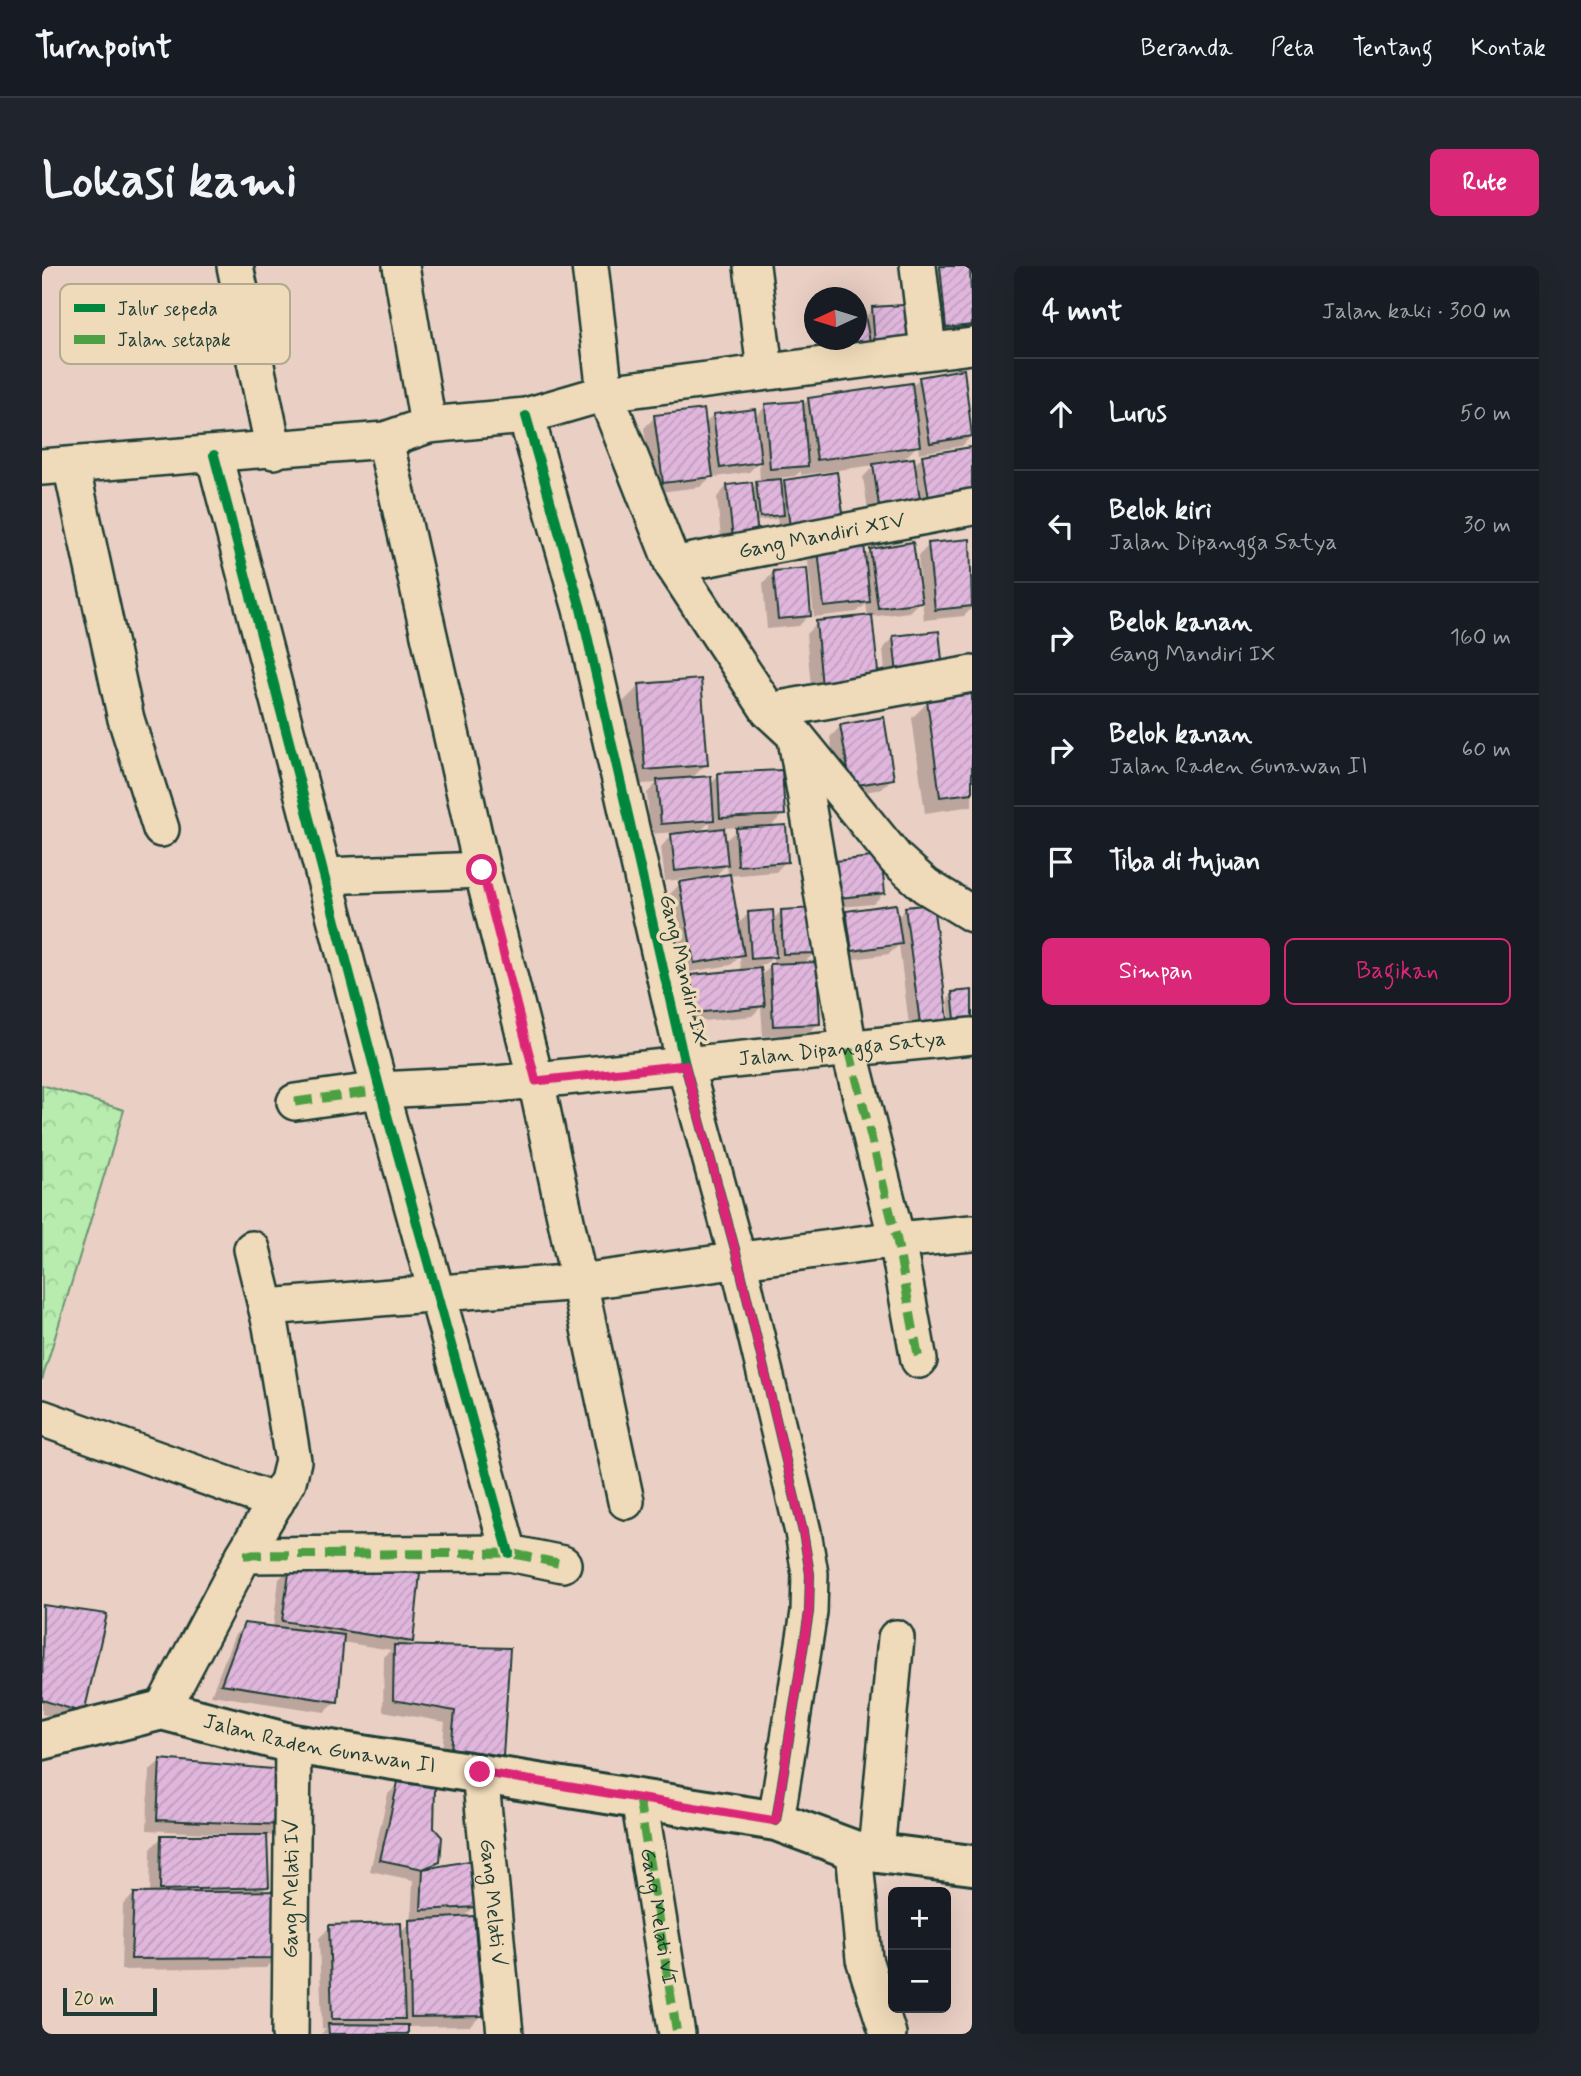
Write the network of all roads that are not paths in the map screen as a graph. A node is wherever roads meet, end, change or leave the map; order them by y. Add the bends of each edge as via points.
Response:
1 (235, 266) edge
2 (401, 266) edge
3 (573, 266) edge
4 (590, 266) edge
5 (752, 266) edge
6 (918, 266) edge
7 (239, 284) edge
8 (597, 328) junction
9 (972, 347) edge
10 (928, 350) junction
11 (256, 364) edge
12 (765, 370) junction
13 (605, 393) junction
14 (526, 416) junction
15 (428, 425) junction
16 (385, 440) junction
17 (274, 451) junction
18 (215, 455) junction
19 (57, 466) edge
20 (972, 507) edge
21 (673, 565) junction
22 (972, 674) edge
23 (769, 711) junction
24 (796, 736) junction
25 (161, 829) dead end
26 (482, 870) junction
27 (324, 876) junction
28 (972, 914) edge
29 (972, 1036) edge
30 (849, 1049) junction
31 (685, 1065) junction
32 (536, 1081) junction
33 (380, 1090) junction
34 (295, 1102) dead end
35 (972, 1233) edge
36 (897, 1240) junction
37 (252, 1249) dead end
38 (738, 1260) junction
39 (579, 1282) junction
40 (436, 1294) junction
41 (267, 1307) junction
42 (919, 1360) dead end
43 (42, 1418) edge
44 (276, 1502) junction
45 (626, 1502) dead end
46 (509, 1553) junction
47 (244, 1555) junction
48 (563, 1564) dead end
49 (896, 1639) dead end
50 (162, 1710) junction
51 (42, 1740) edge
52 (293, 1744) junction
53 (480, 1772) junction
54 (639, 1799) junction
55 (776, 1821) junction
56 (865, 1851) junction
57 (972, 1865) edge
58 (290, 2034) edge
59 (505, 2034) edge
60 (677, 2034) edge
61 (888, 2034) edge

1 - 7 street
2 - 15 street
3 - 8 street via 584,306
4 - 8 street
5 - 12 street
6 - 10 street
8 - 13 street
9 - 10 street
10 - 12 street
11 - 17 street
12 - 13 street
13 - 14 street
13 - 21 street
14 - 15 street
14 - 31 street, Gang Mandiri IX via 581,608
15 - 16 street
16 - 17 street
16 - 26 street
17 - 18 street
18 - 19 street
18 - 27 street
19 - 25 street
20 - 21 street, Gang Mandiri XIV
21 - 23 street
22 - 23 street
23 - 24 street
24 - 28 street via 896,859 926,886
24 - 30 street
26 - 27 street
26 - 32 street
27 - 33 street
29 - 30 street, Jalan Dipangga Satya
30 - 31 street, Jalan Dipangga Satya
30 - 36 street
31 - 32 street, Jalan Dipangga Satya
31 - 38 street, Gang Mandiri IX
32 - 33 street, Jalan Dipangga Satya
32 - 39 street
33 - 34 street, Jalan Dipangga Satya
33 - 40 street
35 - 36 street
36 - 38 street
36 - 42 street
37 - 41 street
38 - 39 street
38 - 55 street, Gang Mandiri IX via 810,1574 809,1612
39 - 40 street
39 - 45 street
40 - 41 street
40 - 46 street
41 - 44 street via 293,1461
43 - 44 street
44 - 47 street
46 - 47 street
46 - 48 street
47 - 50 street
49 - 56 street
50 - 51 street, Jalan Raden Gunawan II
50 - 52 street, Jalan Raden Gunawan II
52 - 53 street, Jalan Raden Gunawan II
52 - 58 street, Gang Melati IV
53 - 54 street, Jalan Raden Gunawan II
53 - 59 street, Gang Melati V
54 - 55 street, Jalan Raden Gunawan II
54 - 60 street, Gang Melati VI
55 - 56 street, Jalan Raden Gunawan II
56 - 57 street, Jalan Raden Gunawan II
56 - 61 street via 864,1959

